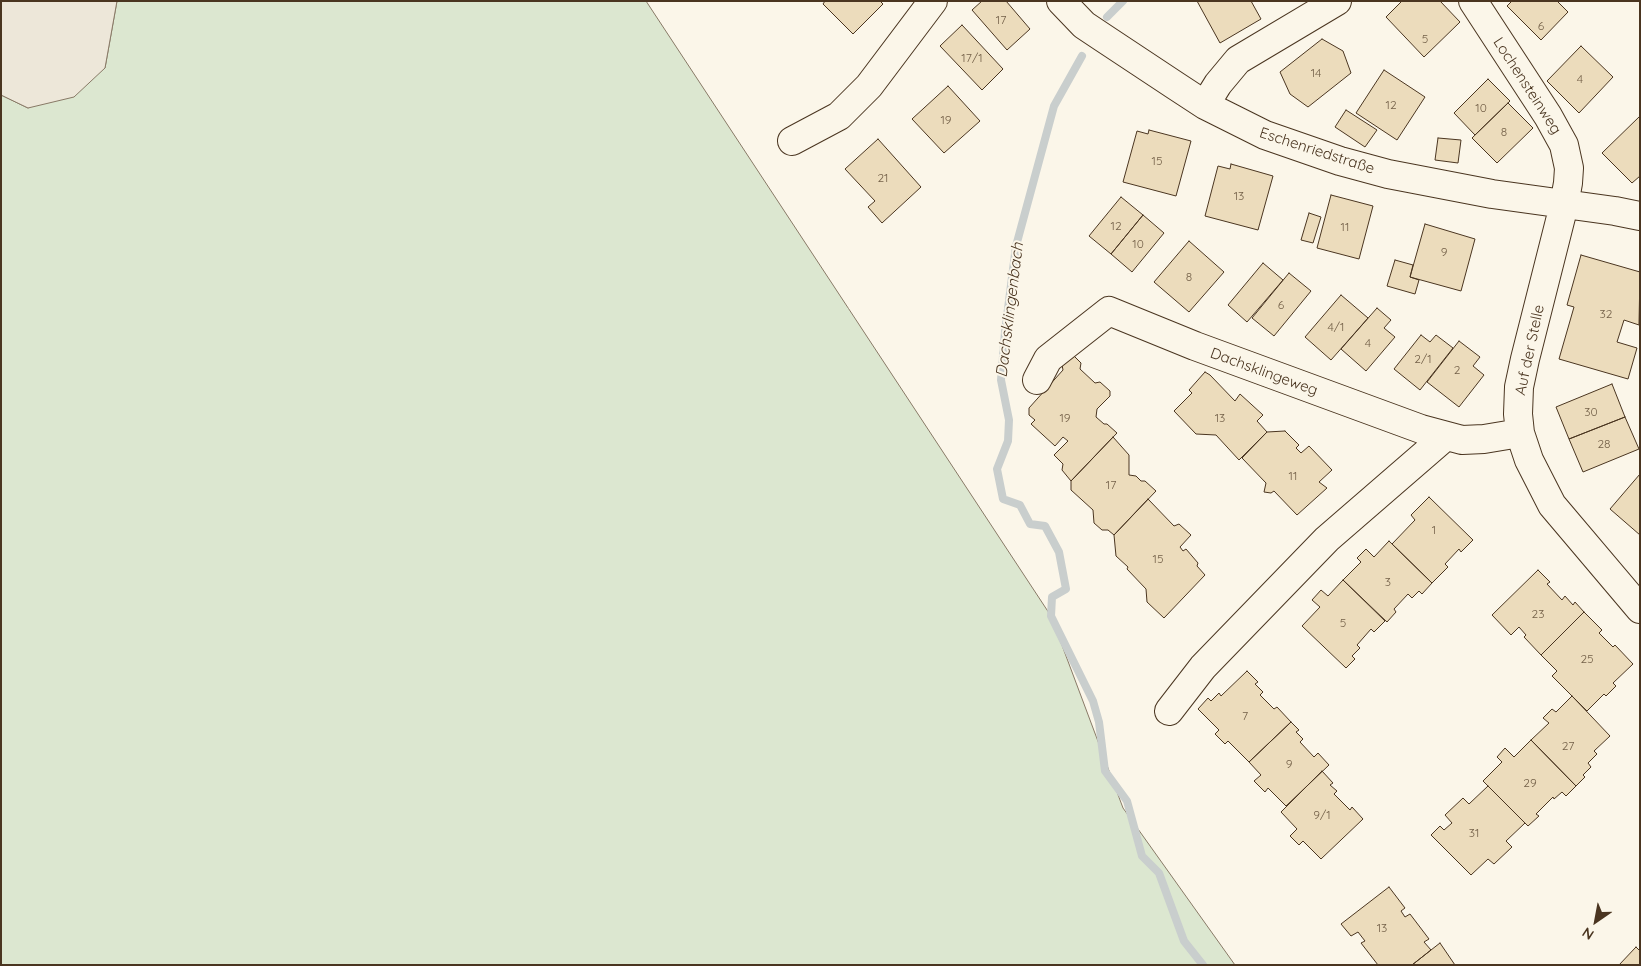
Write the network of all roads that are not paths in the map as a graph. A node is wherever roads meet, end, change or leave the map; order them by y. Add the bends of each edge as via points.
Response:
1 (933, 1) edge
2 (1061, 1) edge
3 (1337, 1) edge
4 (1473, 1) edge
5 (1205, 104) junction
6 (792, 141) dead end
7 (1564, 205) junction
8 (1640, 216) edge
9 (1037, 380) dead end
10 (1520, 433) junction
11 (1446, 436) junction
12 (1640, 609) edge
13 (1169, 711) dead end

1 - 6 street via 869,86 839,116
2 - 5 street, Eschenriedstraße via 1102,38
3 - 5 street via 1238,60
4 - 7 street, Lochensteinweg via 1564,144 1569,168
5 - 7 street, Eschenriedstraße via 1265,135 1340,161 1458,188
7 - 8 street, Eschenriedstraße
7 - 10 street, Auf der Stelle via 1519,387
9 - 11 street, Dachsklingeweg via 1048,360 1109,311 1204,349
10 - 11 street, Dachsklingeweg via 1462,440
10 - 12 street, Auf der Stelle via 1529,460 1552,505
11 - 13 street via 1327,539 1203,667

